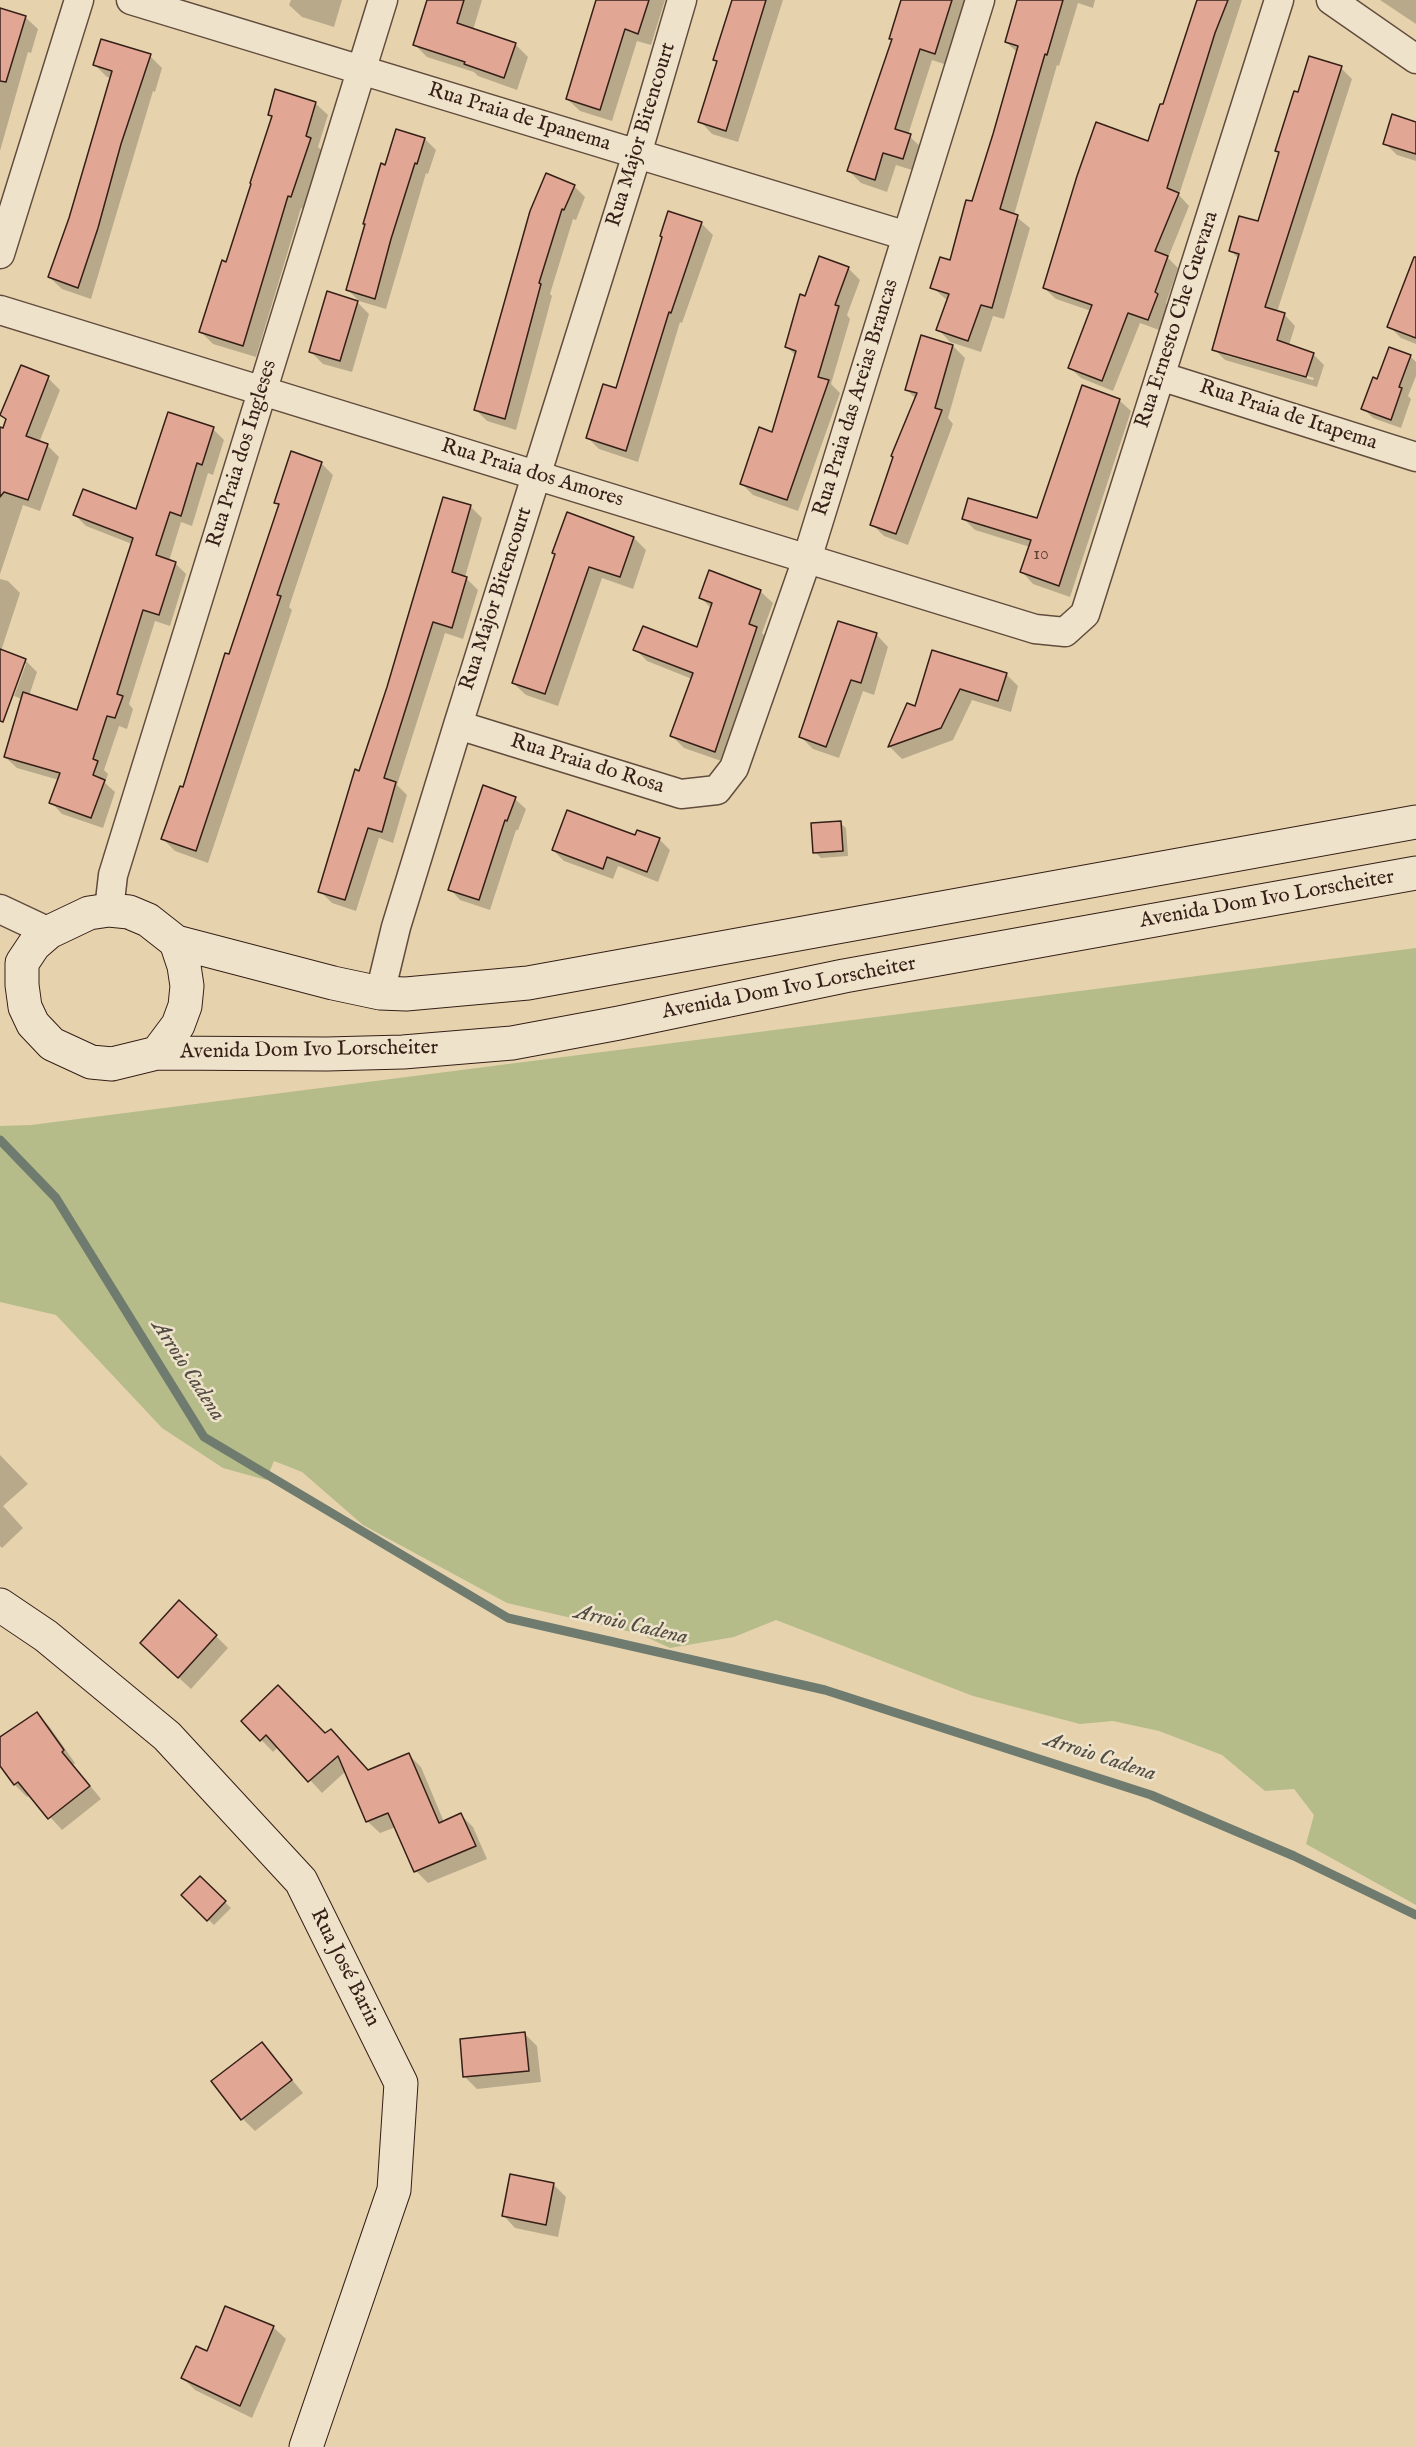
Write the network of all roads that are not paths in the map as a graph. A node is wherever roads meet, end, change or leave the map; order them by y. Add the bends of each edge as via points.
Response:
1 (79, 0) edge
2 (131, 0) edge
3 (383, 0) edge
4 (682, 0) edge
5 (980, 0) edge
6 (1279, 0) edge
7 (1331, 0) edge
8 (1416, 59) edge
9 (361, 70) junction
10 (637, 154) junction
11 (907, 236) junction
12 (0, 254) edge
13 (0, 310) edge
14 (1160, 376) junction
15 (262, 391) junction
16 (1416, 457) edge
17 (537, 475) junction
18 (807, 559) junction
19 (1065, 632) joint
20 (458, 725) junction
21 (717, 790) joint
22 (1416, 822) edge
23 (1416, 873) edge
24 (0, 909) edge
25 (109, 910) junction
26 (49, 932) junction
27 (176, 942) junction
28 (380, 993) junction
29 (12, 1012) edge
30 (157, 1053) junction
31 (0, 1605) edge
32 (306, 2447) edge

1 - 12 street
2 - 9 street, Rua Praia de Ipanema
3 - 9 street, Rua Praia dos Ingleses
4 - 10 street, Rua Major Bitencourt
5 - 11 street, Rua Praia das Areias Brancas
6 - 14 street, Rua Ernesto Che Guevara
7 - 8 street
9 - 10 street, Rua Praia de Ipanema
9 - 15 street, Rua Praia dos Ingleses
10 - 11 street, Rua Praia de Ipanema
10 - 17 street, Rua Major Bitencourt
11 - 18 street, Rua Praia das Areias Brancas
13 - 15 street, Rua Praia dos Amores
14 - 16 street, Rua Praia de Itapema
14 - 19 street, Rua Ernesto Che Guevara via 1085,614
15 - 17 street, Rua Praia dos Amores
15 - 25 street, Rua Praia dos Ingleses via 113,875
17 - 18 street, Rua Praia dos Amores
17 - 20 street, Rua Major Bitencourt
18 - 19 street, Rua Praia dos Amores via 1035,629
18 - 21 street, Rua Praia das Areias Brancas via 734,768
20 - 21 street, Rua Praia do Rosa via 681,794
20 - 28 street, Rua Major Bitencourt via 396,927
22 - 28 main road, Avenida Dom Ivo Lorscheiter via 528,983
23 - 30 main road, Avenida Dom Ivo Lorscheiter via 844,976 512,1043 338,1054
24 - 26 street
25 - 26 main road, Avenida Dom Ivo Lorscheiter via 89,913
25 - 27 main road, Avenida Dom Ivo Lorscheiter via 129,912 148,920
26 - 29 main road, Avenida Dom Ivo Lorscheiter via 21,963
27 - 28 main road, Avenida Dom Ivo Lorscheiter
27 - 30 main road, Avenida Dom Ivo Lorscheiter via 186,976 185,1006 178,1025
29 - 30 main road, Avenida Dom Ivo Lorscheiter via 33,1024 52,1044 92,1062 112,1064
31 - 32 main road, Rua José Barin via 46,1636 167,1736 301,1881 401,2083 394,2190

